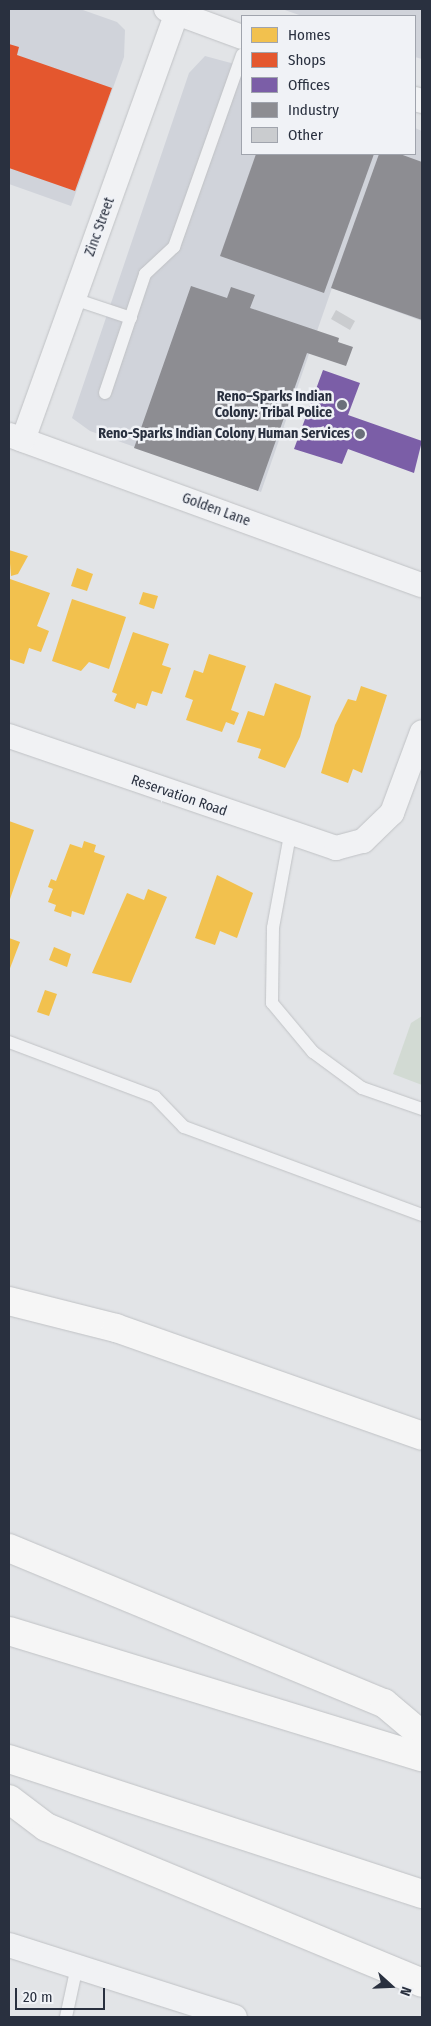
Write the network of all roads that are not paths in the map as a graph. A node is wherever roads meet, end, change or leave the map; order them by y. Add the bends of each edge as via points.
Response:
1 (172, 11) edge
2 (241, 37) edge
3 (241, 58) edge
4 (74, 299) junction
5 (131, 318) junction
6 (105, 392) dead end
7 (16, 438) edge
8 (422, 585) edge
9 (422, 732) edge
10 (9, 736) edge
11 (290, 835) junction
12 (9, 1042) edge
13 (422, 1109) edge
14 (422, 1216) edge
15 (9, 1301) edge
16 (422, 1436) edge
17 (9, 1548) edge
18 (9, 1631) edge
19 (422, 1735) edge
20 (422, 1758) edge
21 (9, 1759) edge
22 (9, 1799) edge
23 (422, 1894) edge
24 (9, 1944) edge
25 (77, 1966) junction
26 (422, 1983) edge
27 (66, 2017) edge
28 (235, 2017) edge

1 - 2 street
1 - 4 street, Zinc Street
3 - 5 lane via 174,247 146,274
4 - 5 lane
4 - 7 street, Zinc Street
5 - 6 lane
7 - 8 street, Golden Lane
9 - 11 street, Reservation Road via 392,813 381,828 351,846 336,848
10 - 11 street, Reservation Road
11 - 13 lane via 272,928 272,1003 313,1052 362,1088
12 - 14 lane via 155,1097 184,1127
15 - 16 highway via 116,1328
17 - 19 highway via 384,1703
18 - 20 highway
21 - 23 highway
22 - 26 highway via 46,1827
24 - 25 street
25 - 27 lane
25 - 28 street

